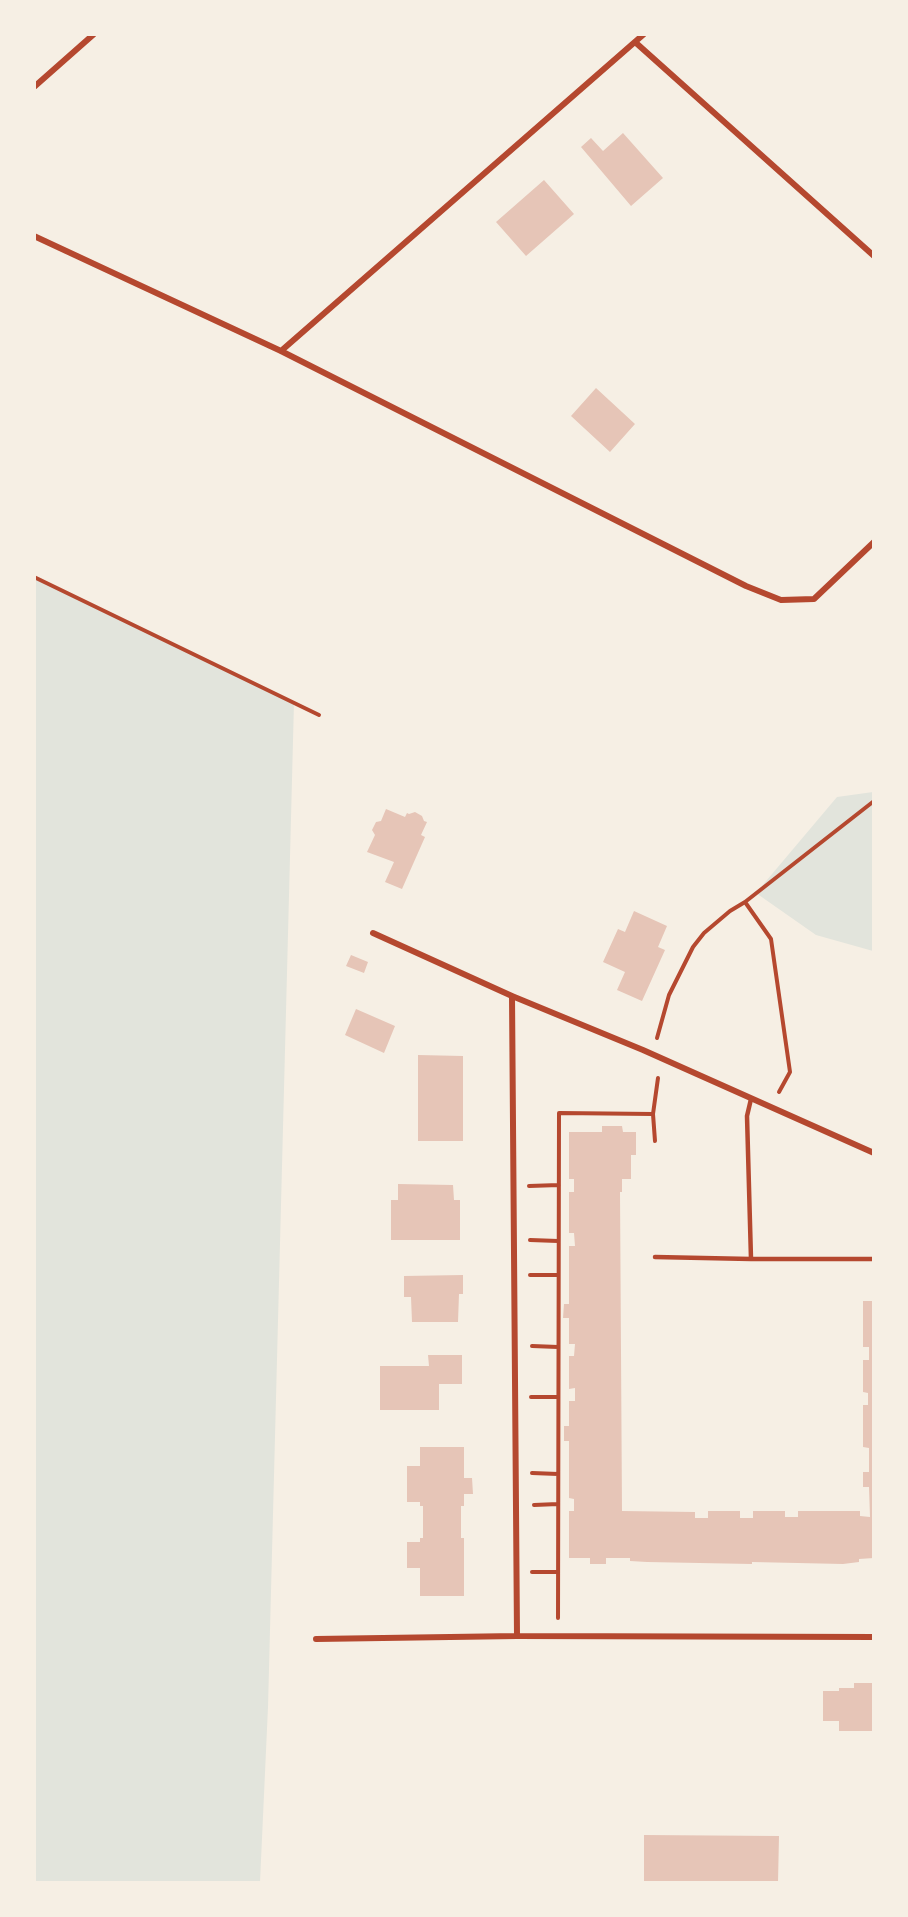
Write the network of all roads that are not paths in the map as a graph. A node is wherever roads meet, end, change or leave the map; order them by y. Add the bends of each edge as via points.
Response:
1 (94, 34) edge
2 (644, 34) edge
3 (635, 42) junction
4 (34, 87) edge
5 (34, 236) edge
6 (873, 256) edge
7 (281, 351) junction
8 (873, 542) edge
9 (373, 933) dead end
10 (512, 996) junction
11 (751, 1099) junction
12 (873, 1153) edge
13 (655, 1257) dead end
14 (751, 1259) junction
15 (873, 1259) edge
16 (517, 1636) junction
17 (873, 1637) edge
18 (316, 1639) dead end

1 - 4 street
2 - 3 street
3 - 6 street
3 - 7 street
5 - 7 street
7 - 8 street via 746,586 781,600 814,598
9 - 10 street
10 - 11 street
10 - 16 street
11 - 12 street
11 - 14 lane via 747,1116
13 - 14 lane
14 - 15 lane
16 - 17 street
16 - 18 street

